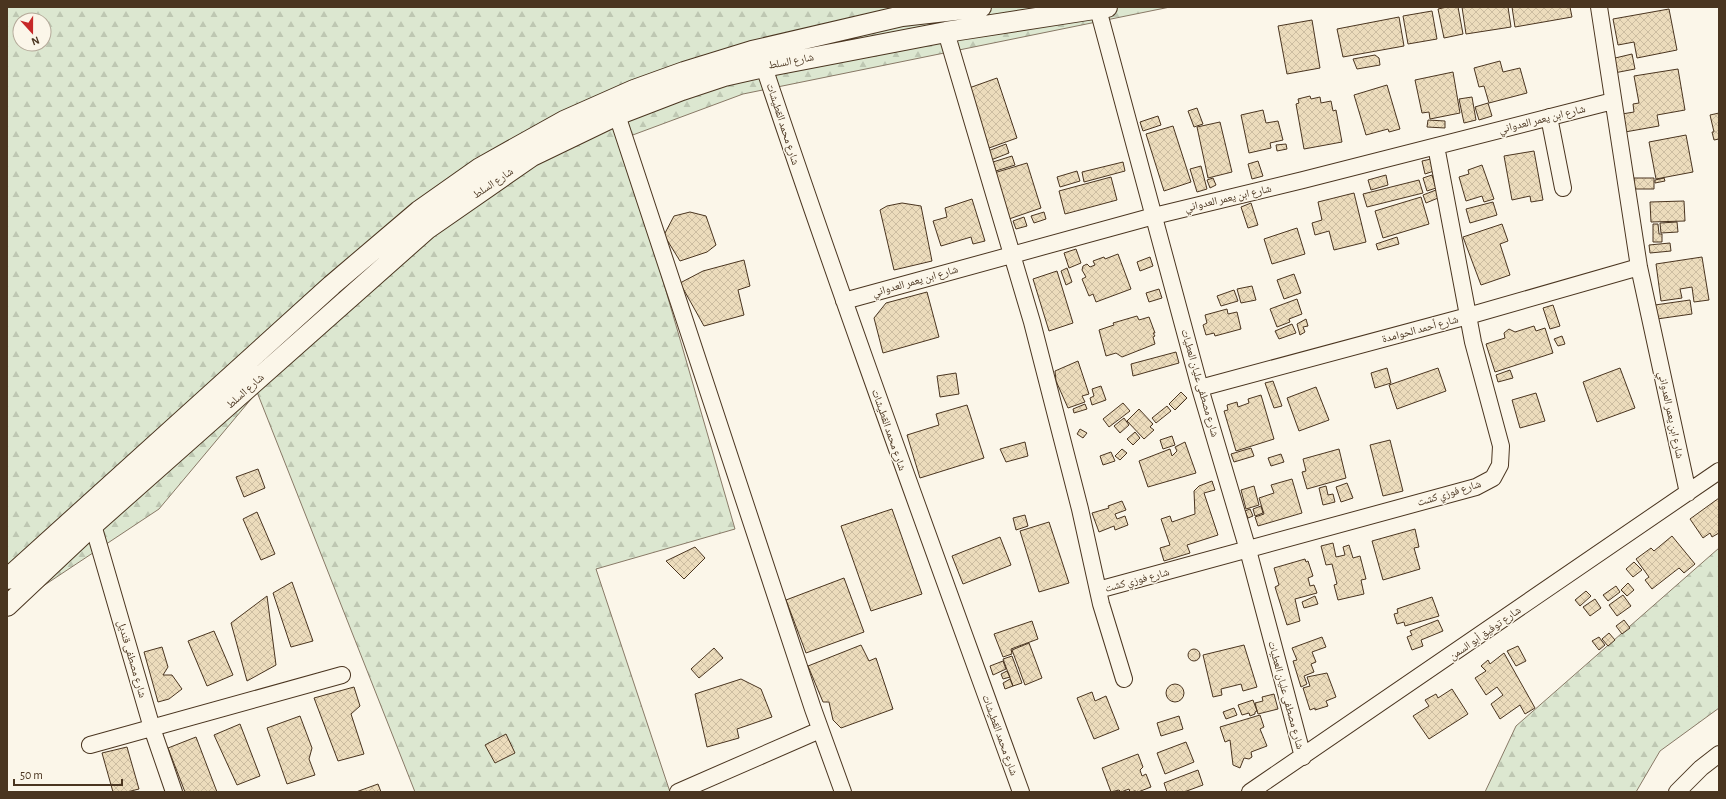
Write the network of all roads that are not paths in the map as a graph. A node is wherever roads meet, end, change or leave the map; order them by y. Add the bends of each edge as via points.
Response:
1 (981, 7) edge
2 (1599, 7) edge
3 (1102, 8) edge
4 (901, 12) edge
5 (946, 32) junction
6 (764, 67) junction
7 (1613, 101) junction
8 (617, 115) junction
9 (1549, 117) junction
10 (1436, 146) junction
11 (1563, 188) dead end
12 (1154, 216) junction
13 (1012, 253) junction
14 (1639, 267) junction
15 (844, 301) junction
16 (1468, 316) junction
17 (1200, 388) junction
18 (1719, 471) edge
19 (1688, 493) junction
20 (93, 526) junction
21 (1248, 550) junction
22 (7, 579) edge
23 (1098, 590) junction
24 (7, 606) edge
25 (342, 675) dead end
26 (1124, 679) dead end
27 (152, 728) junction
28 (820, 730) junction
29 (90, 745) dead end
30 (1719, 754) edge
31 (1303, 757) junction
32 (174, 792) edge
33 (678, 792) edge
34 (843, 792) edge
35 (1021, 792) edge
36 (1250, 792) edge
37 (1677, 792) edge

1 - 4 main road, شارع السلط
2 - 7 street, شارع ابن يعمر العدواني
3 - 5 main road, شارع السلط
3 - 12 street, شارع مصطفى عليان العطيات
4 - 22 main road, شارع السلط via 752,51 662,80 564,121 480,168 419,211 332,285
5 - 6 main road, شارع السلط
5 - 13 street
6 - 8 main road, شارع السلط via 697,84
6 - 15 street, شارع محمد القطيشات
7 - 9 street, شارع ابن يعمر العدواني
7 - 14 street, شارع ابن يعمر العدواني
8 - 20 main road, شارع السلط via 532,156 432,225
8 - 28 street
9 - 10 street, شارع ابن يعمر العدواني
9 - 11 street
10 - 12 street, شارع ابن يعمر العدواني
10 - 16 street, شارع فوزي كشت
12 - 13 street, شارع ابن يعمر العدواني
12 - 17 street, شارع مصطفى عليان العطيات
13 - 15 street, شارع ابن يعمر العدواني
13 - 23 street via 1050,387
14 - 16 street, شارع أحمد الحوامدة
14 - 19 street, شارع ابن يعمر العدواني
15 - 35 street, شارع محمد القطيشات
16 - 17 street, شارع أحمد الحوامدة
16 - 21 street, شارع فوزي كشت via 1501,446 1500,465 1493,478 1476,487
17 - 21 street, شارع مصطفى عليان العطيات
18 - 19 street, شارع توفيق أبو السمن
19 - 31 street, شارع توفيق أبو السمن
20 - 24 main road, شارع السلط
20 - 27 street, شارع مصطفى قنديل
21 - 23 street, شارع فوزي كشت
21 - 31 street, شارع مصطفى عليان العطيات
23 - 26 street
25 - 27 street
27 - 29 street
27 - 32 street, شارع مصطفى قنديل
28 - 33 street
28 - 34 street
30 - 37 street
31 - 36 street, شارع توفيق أبو السمن

